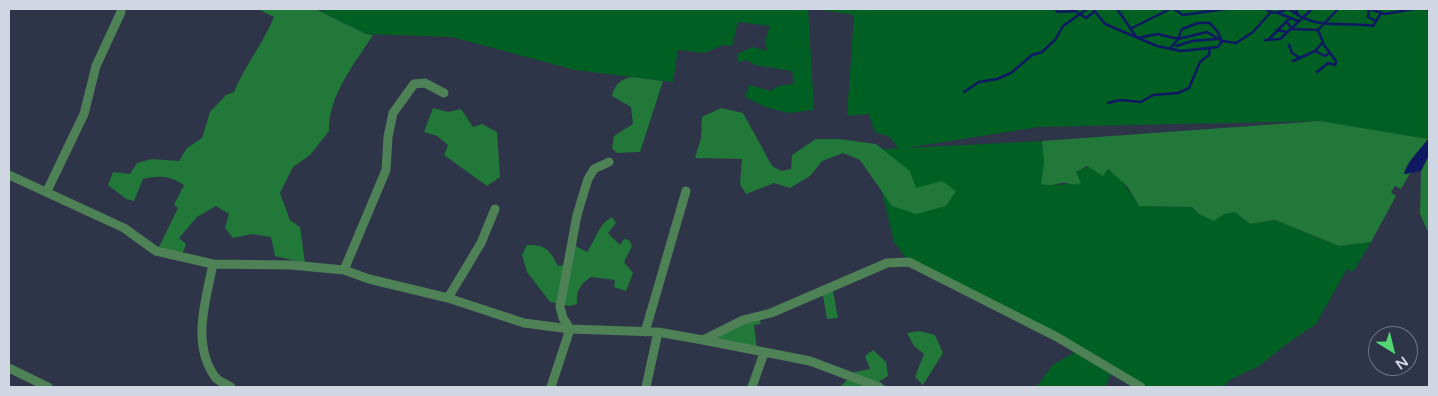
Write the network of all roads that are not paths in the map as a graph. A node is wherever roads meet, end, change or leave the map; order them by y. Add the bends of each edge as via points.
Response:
1 (121, 12) dead end
2 (444, 93) dead end
3 (609, 162) dead end
4 (9, 175) edge
5 (46, 191) junction
6 (686, 191) dead end
7 (495, 209) dead end
8 (213, 264) junction
9 (344, 270) junction
10 (448, 298) junction
11 (570, 329) junction
12 (645, 332) junction
13 (658, 332) junction
14 (703, 340) junction
15 (764, 353) junction
16 (9, 368) edge
17 (48, 387) edge
18 (231, 387) edge
19 (551, 387) edge
20 (646, 387) edge
21 (752, 387) edge
22 (879, 387) edge
23 (1141, 387) edge

1 - 5 street via 96,66 84,114
2 - 9 street via 425,83 414,84 394,113 388,137 386,170
3 - 11 street via 594,169 588,179 577,216 560,307 562,318
4 - 5 street
5 - 8 street via 124,228 156,251
6 - 12 street
7 - 10 street via 481,243
8 - 9 street via 297,265
8 - 18 street via 201,336 206,359 215,377
9 - 10 street
10 - 11 street via 524,323
11 - 12 street
11 - 19 street
12 - 13 street
13 - 14 street
13 - 20 street
14 - 15 street
14 - 23 street via 743,320 771,313 865,272 888,264 909,262 1057,337
15 - 21 street
15 - 22 street via 810,362
16 - 17 street

